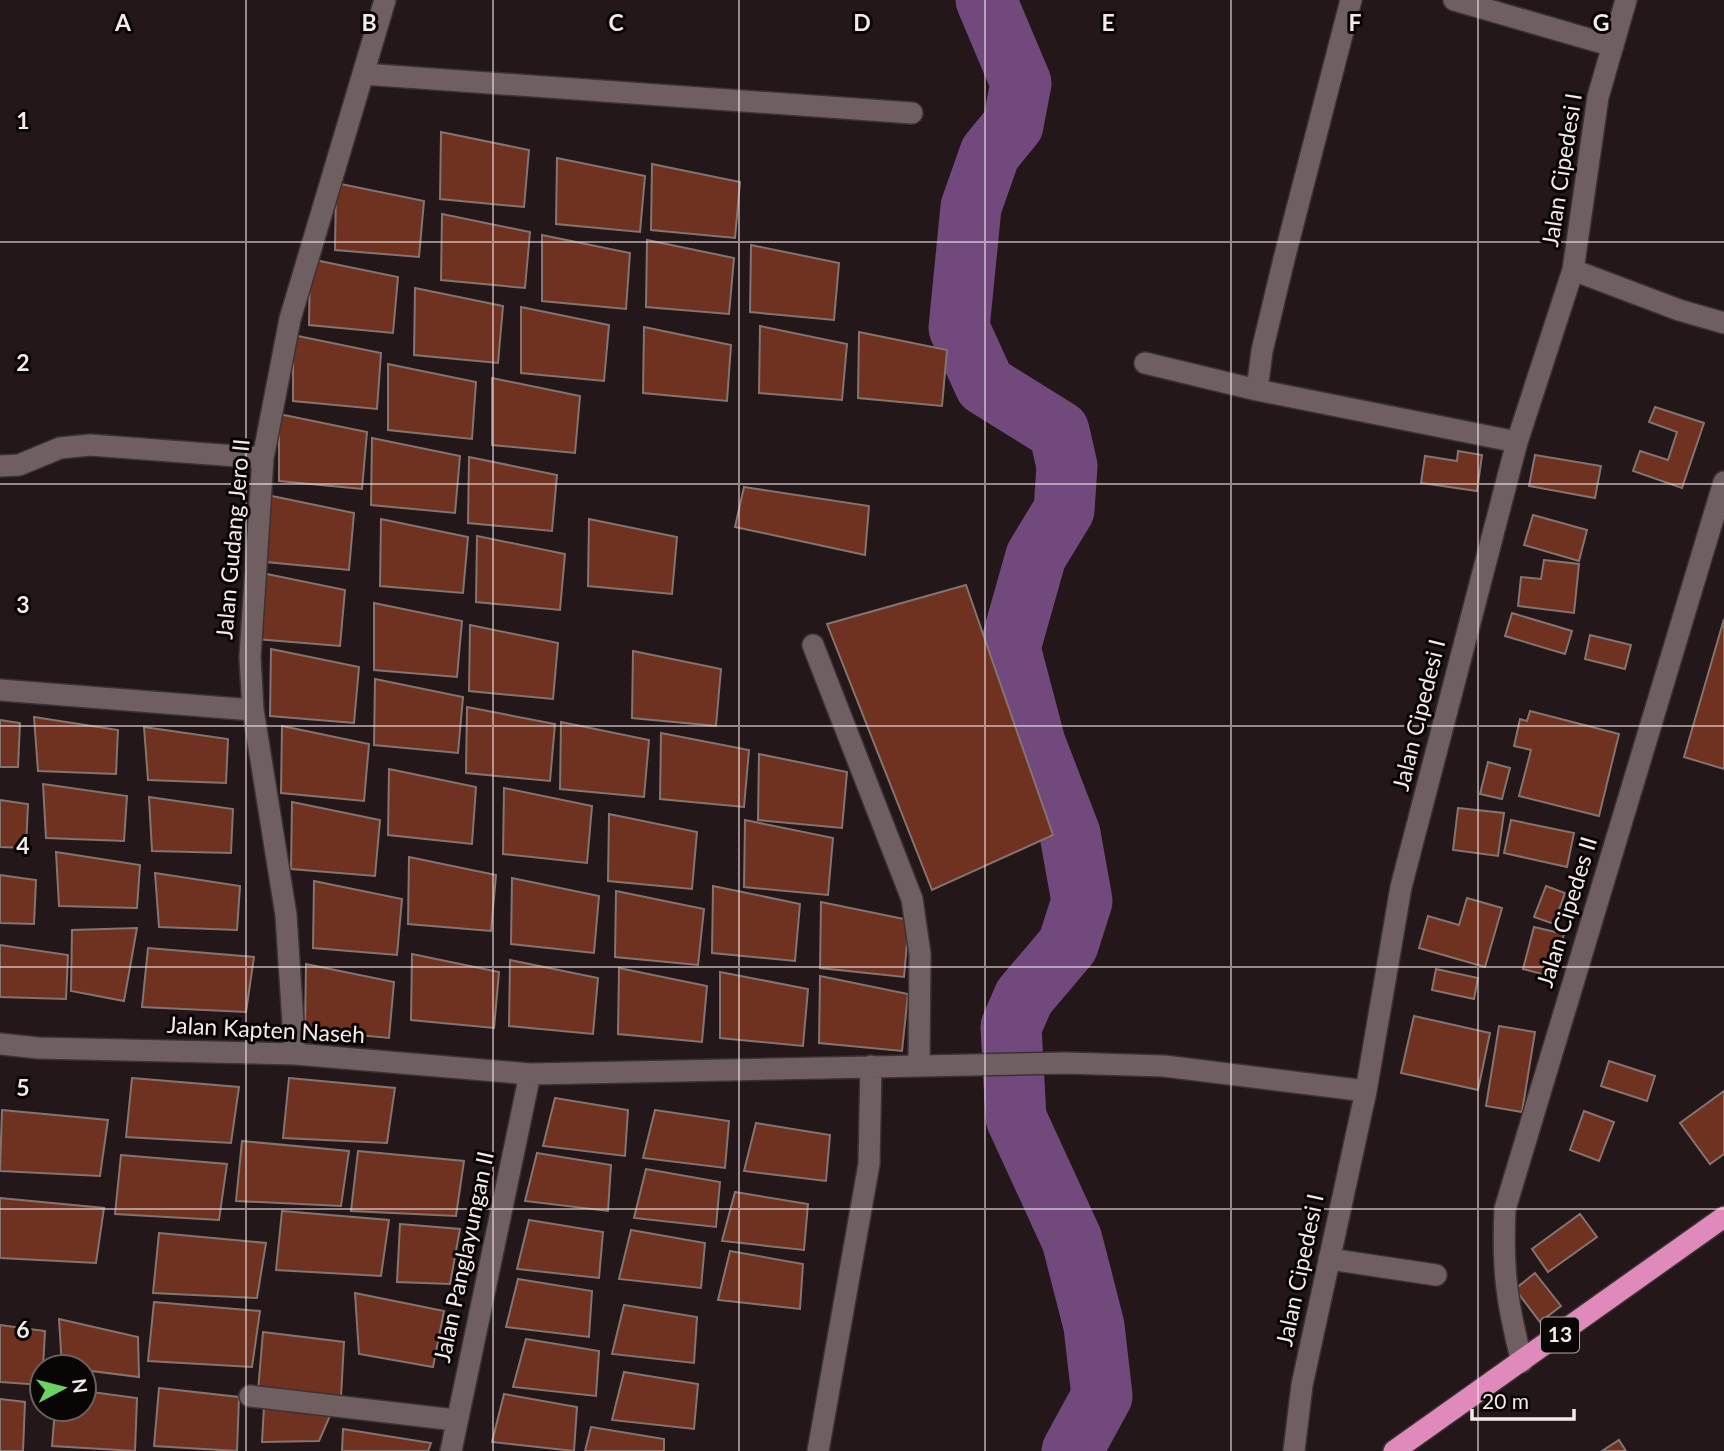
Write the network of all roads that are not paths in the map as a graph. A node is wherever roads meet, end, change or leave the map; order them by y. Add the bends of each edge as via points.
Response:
1 (385, 0) edge
2 (1351, 0) edge
3 (1454, 0) edge
4 (1626, 0) edge
5 (1612, 46) junction
6 (362, 74) junction
7 (912, 113) dead end
8 (1573, 270) junction
9 (1724, 323) edge
10 (1145, 363) dead end
11 (1257, 390) junction
12 (1517, 442) junction
13 (263, 458) junction
14 (0, 466) edge
15 (1724, 482) edge
16 (813, 645) dead end
17 (0, 690) edge
18 (253, 710) junction
19 (0, 1044) edge
20 (295, 1054) junction
21 (871, 1066) junction
22 (919, 1066) junction
23 (530, 1074) junction
24 (1366, 1091) junction
25 (1724, 1217) edge
26 (1329, 1259) junction
27 (1436, 1275) dead end
28 (1522, 1362) junction
29 (250, 1396) dead end
30 (456, 1420) junction
31 (450, 1451) edge
32 (818, 1451) edge
33 (1294, 1451) edge
34 (1394, 1451) edge

1 - 6 street, Jalan Gudang Jero II
2 - 11 street via 1268,325
3 - 5 street
4 - 5 street, Jalan Cipedesi I
5 - 8 street, Jalan Cipedesi I via 1598,97
6 - 7 street
6 - 13 street, Jalan Gudang Jero II via 290,319
8 - 9 street
8 - 12 street, Jalan Cipedesi I
10 - 11 street
11 - 12 street
12 - 24 street, Jalan Cipedesi I via 1401,887
13 - 14 street via 90,445
13 - 18 street, Jalan Gudang Jero II via 250,657
15 - 28 street, Jalan Cipedes II via 1505,1209 1502,1263
16 - 22 street via 912,899 920,954
17 - 18 street
18 - 20 street, Jalan Gudang Jero II via 286,915
19 - 20 street, Jalan Kapten Naseh
20 - 23 street, Jalan Kapten Naseh
21 - 22 street, Jalan Kapten Naseh
21 - 23 street, Jalan Kapten Naseh
21 - 32 street via 869,1164
22 - 24 street, Jalan Kapten Naseh via 1164,1066
23 - 30 street, Jalan Panglayungan II
24 - 26 street, Jalan Cipedesi I
25 - 28 highway, 13
26 - 27 street
26 - 33 street, Jalan Cipedesi I via 1302,1385
28 - 34 highway, 13
29 - 30 street
30 - 31 street, Jalan Panglayungan II

